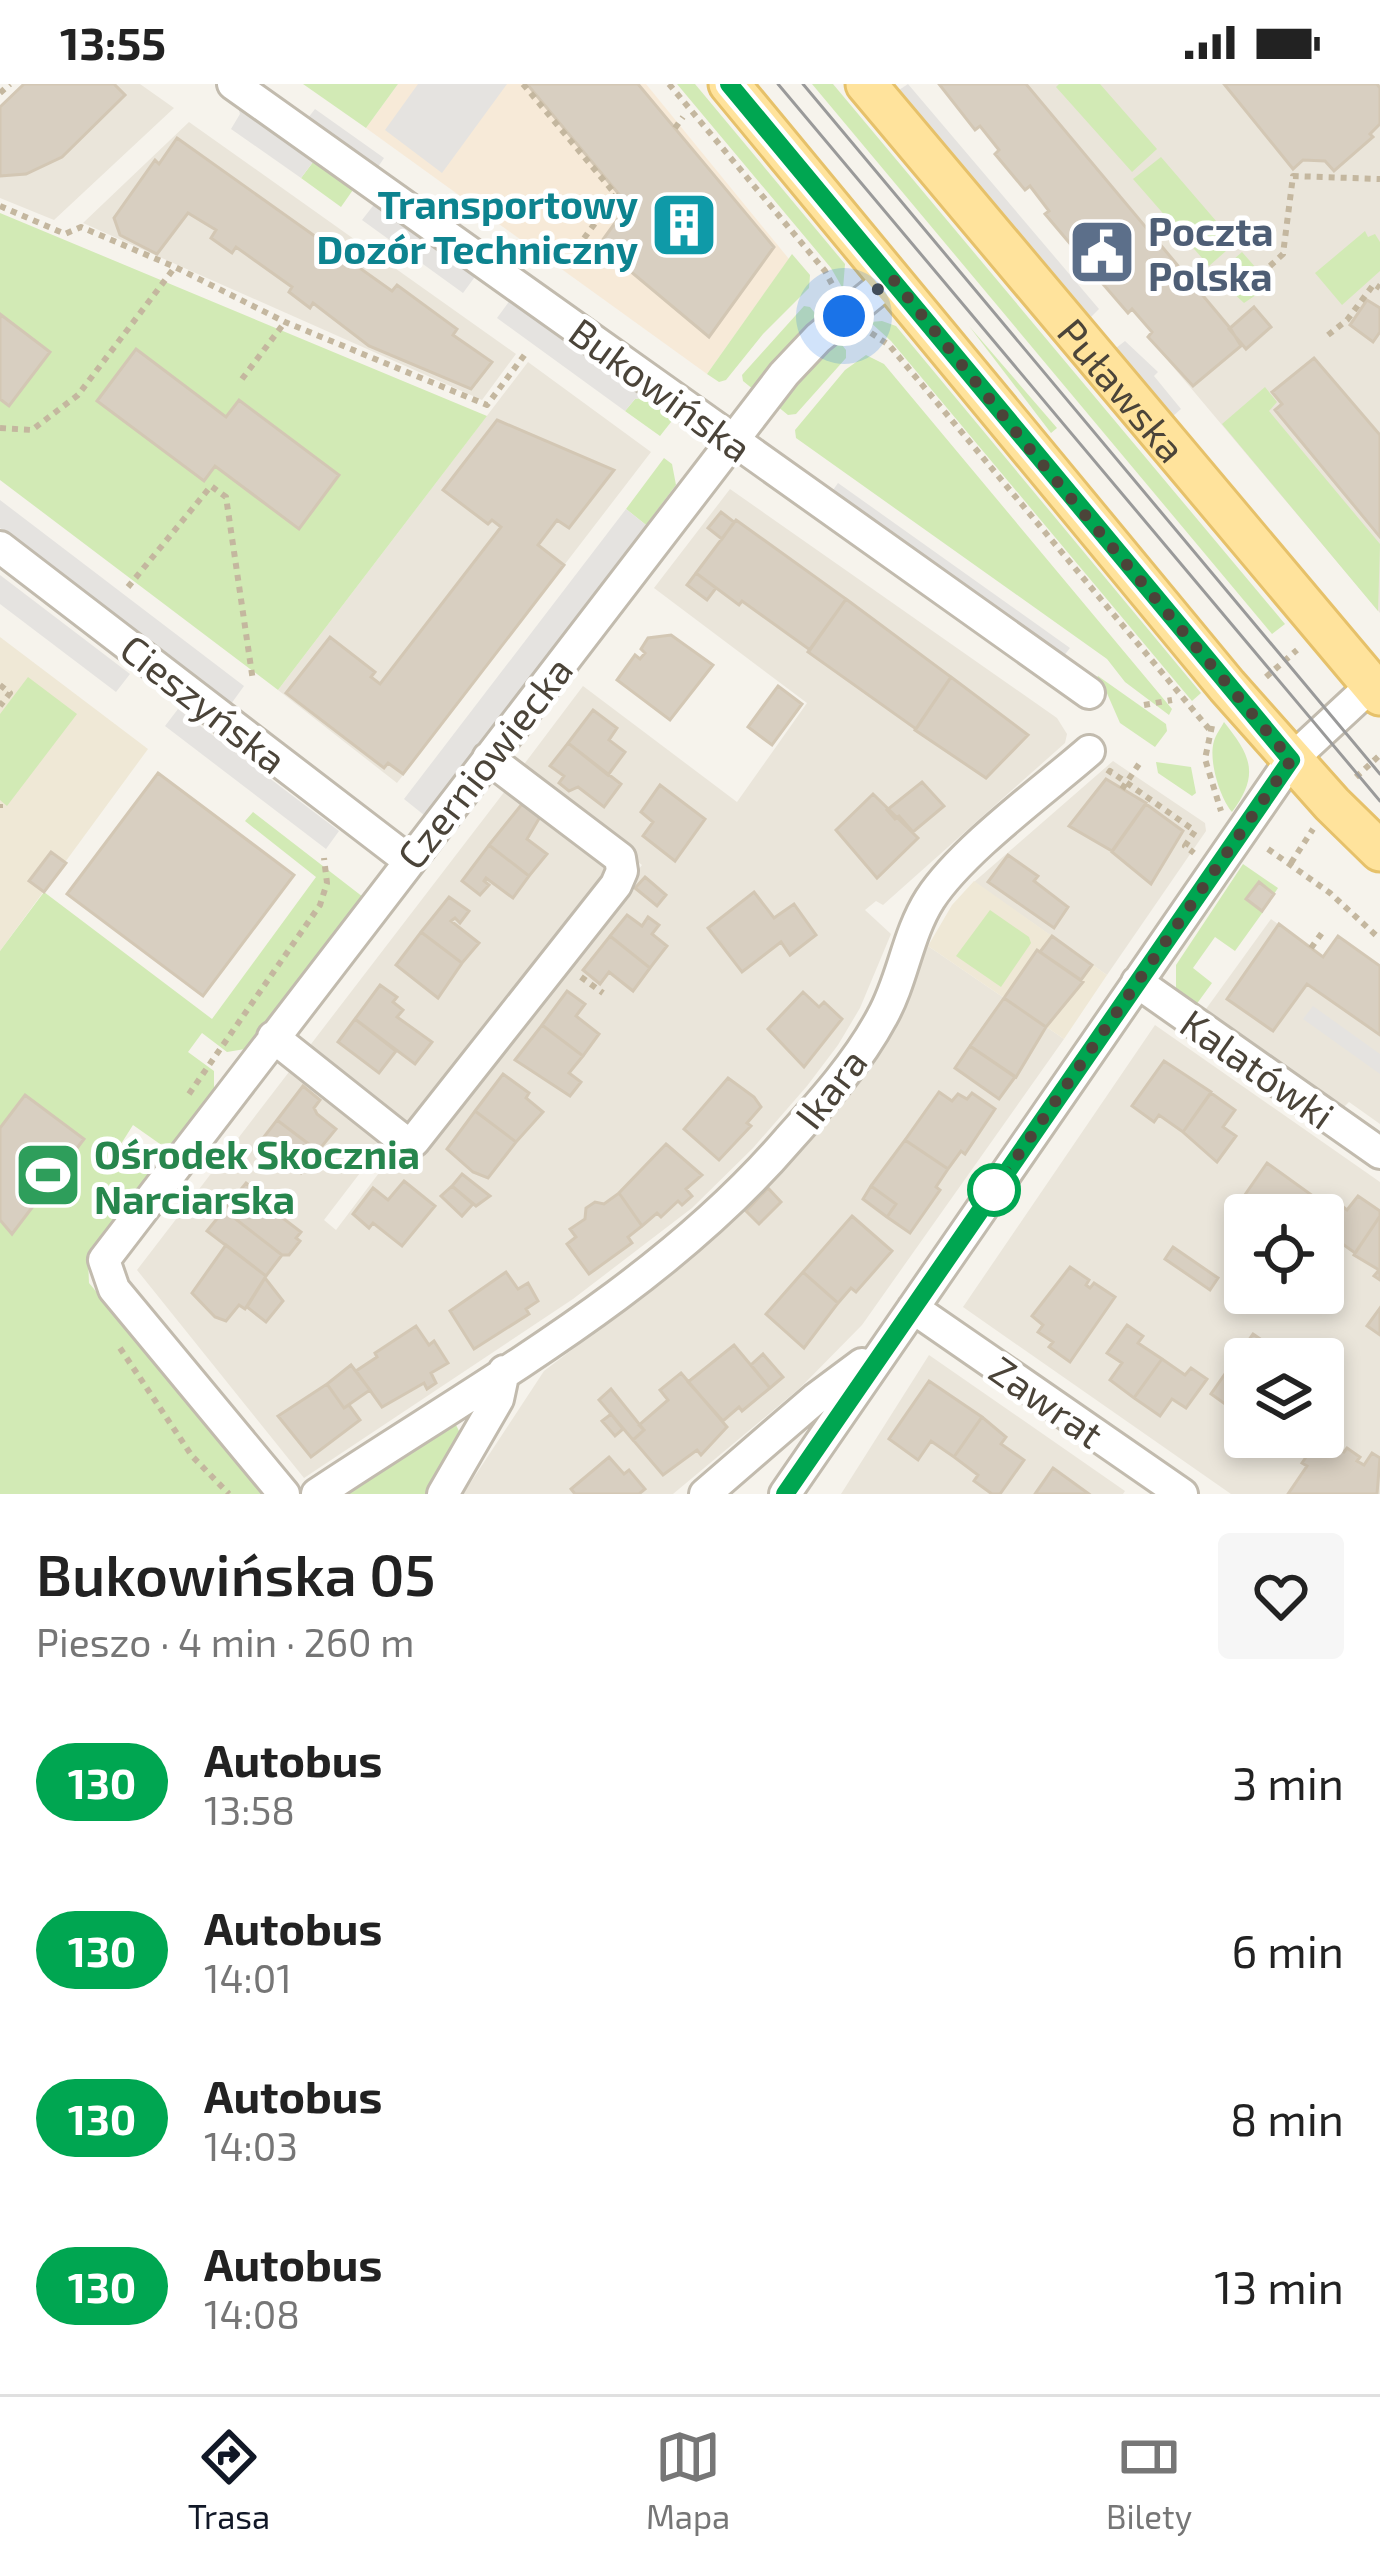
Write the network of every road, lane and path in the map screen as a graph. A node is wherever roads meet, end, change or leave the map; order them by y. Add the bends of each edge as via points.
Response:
1 (10, 84) edge
2 (233, 84) edge
3 (523, 84) edge
4 (669, 84) edge
5 (729, 84) edge
6 (866, 84) edge
7 (0, 93) edge
8 (683, 117) dead end
9 (675, 128) dead end
10 (1380, 179) edge
11 (0, 206) edge
12 (577, 248) dead end
13 (1270, 266) dead end
14 (175, 267) junction
15 (892, 278) junction
16 (1380, 288) edge
17 (842, 299) dead end
18 (861, 321) dead end
19 (285, 322) junction
20 (1328, 335) dead end
21 (526, 353) dead end
22 (242, 379) dead end
23 (0, 428) edge
24 (732, 441) junction
25 (0, 547) edge
26 (128, 587) dead end
27 (1290, 656) dead end
28 (1266, 676) dead end
29 (254, 681) dead end
30 (0, 686) edge
31 (1376, 690) edge
32 (1089, 693) dead end
33 (1172, 700) dead end
34 (1144, 705) dead end
35 (0, 706) edge
36 (1089, 751) dead end
37 (1380, 755) edge
38 (488, 758) junction
39 (1291, 760) junction
40 (1139, 764) dead end
41 (1352, 780) dead end
42 (1124, 786) junction
43 (1098, 787) dead end
44 (1226, 820) dead end
45 (1314, 828) dead end
46 (1188, 840) dead end
47 (1256, 842) dead end
48 (1380, 851) edge
49 (408, 860) junction
50 (1290, 864) junction
51 (1324, 930) dead end
52 (1380, 939) edge
53 (1311, 948) dead end
54 (1137, 982) junction
55 (273, 1037) junction
56 (1380, 1153) edge
57 (913, 1307) junction
58 (885, 1346) junction
59 (504, 1371) junction
60 (284, 1494) edge
61 (317, 1494) edge
62 (442, 1494) edge
63 (705, 1494) edge
64 (784, 1494) edge
65 (1182, 1494) edge

1 - 7 path
2 - 24 street, Bukowińska
3 - 12 path via 617,193
4 - 17 path
5 - 15 main road
6 - 31 main road, Puławska
8 - 9 path
10 - 13 path via 1293,176 1283,254
11 - 14 path via 64,234 80,227
14 - 19 path
14 - 23 path via 78,395 32,430
15 - 24 street, Czerniowiecka via 801,355
15 - 39 main road
16 - 20 path via 1374,284
18 - 44 path via 1212,726 1205,759
19 - 21 path via 487,405
19 - 22 path
24 - 32 street, Bukowińska
24 - 38 street, Czerniowiecka
25 - 49 street, Cieszyńska
26 - 29 path via 211,486 226,497
27 - 28 path
30 - 35 path via 10,693
31 - 39 street
33 - 34 path
36 - 59 street, Ikara via 933,895 883,1017 768,1164 675,1251
37 - 41 path
38 - 49 street, Czerniowiecka
38 - 55 street via 620,858 616,885 414,1141
39 - 48 main road
39 - 54 street
40 - 42 path
42 - 43 path via 1111,771
42 - 46 path via 1195,831
45 - 50 path
47 - 50 path
49 - 55 street, Czerniowiecka
50 - 52 path
51 - 53 path
54 - 56 street, Kalatówki
54 - 57 street
55 - 60 street, Czerniowiecka via 110,1250 104,1270
57 - 58 street
57 - 65 street, Zawrat
58 - 63 street
58 - 64 street
59 - 61 street, Ikara
59 - 62 street via 497,1400

